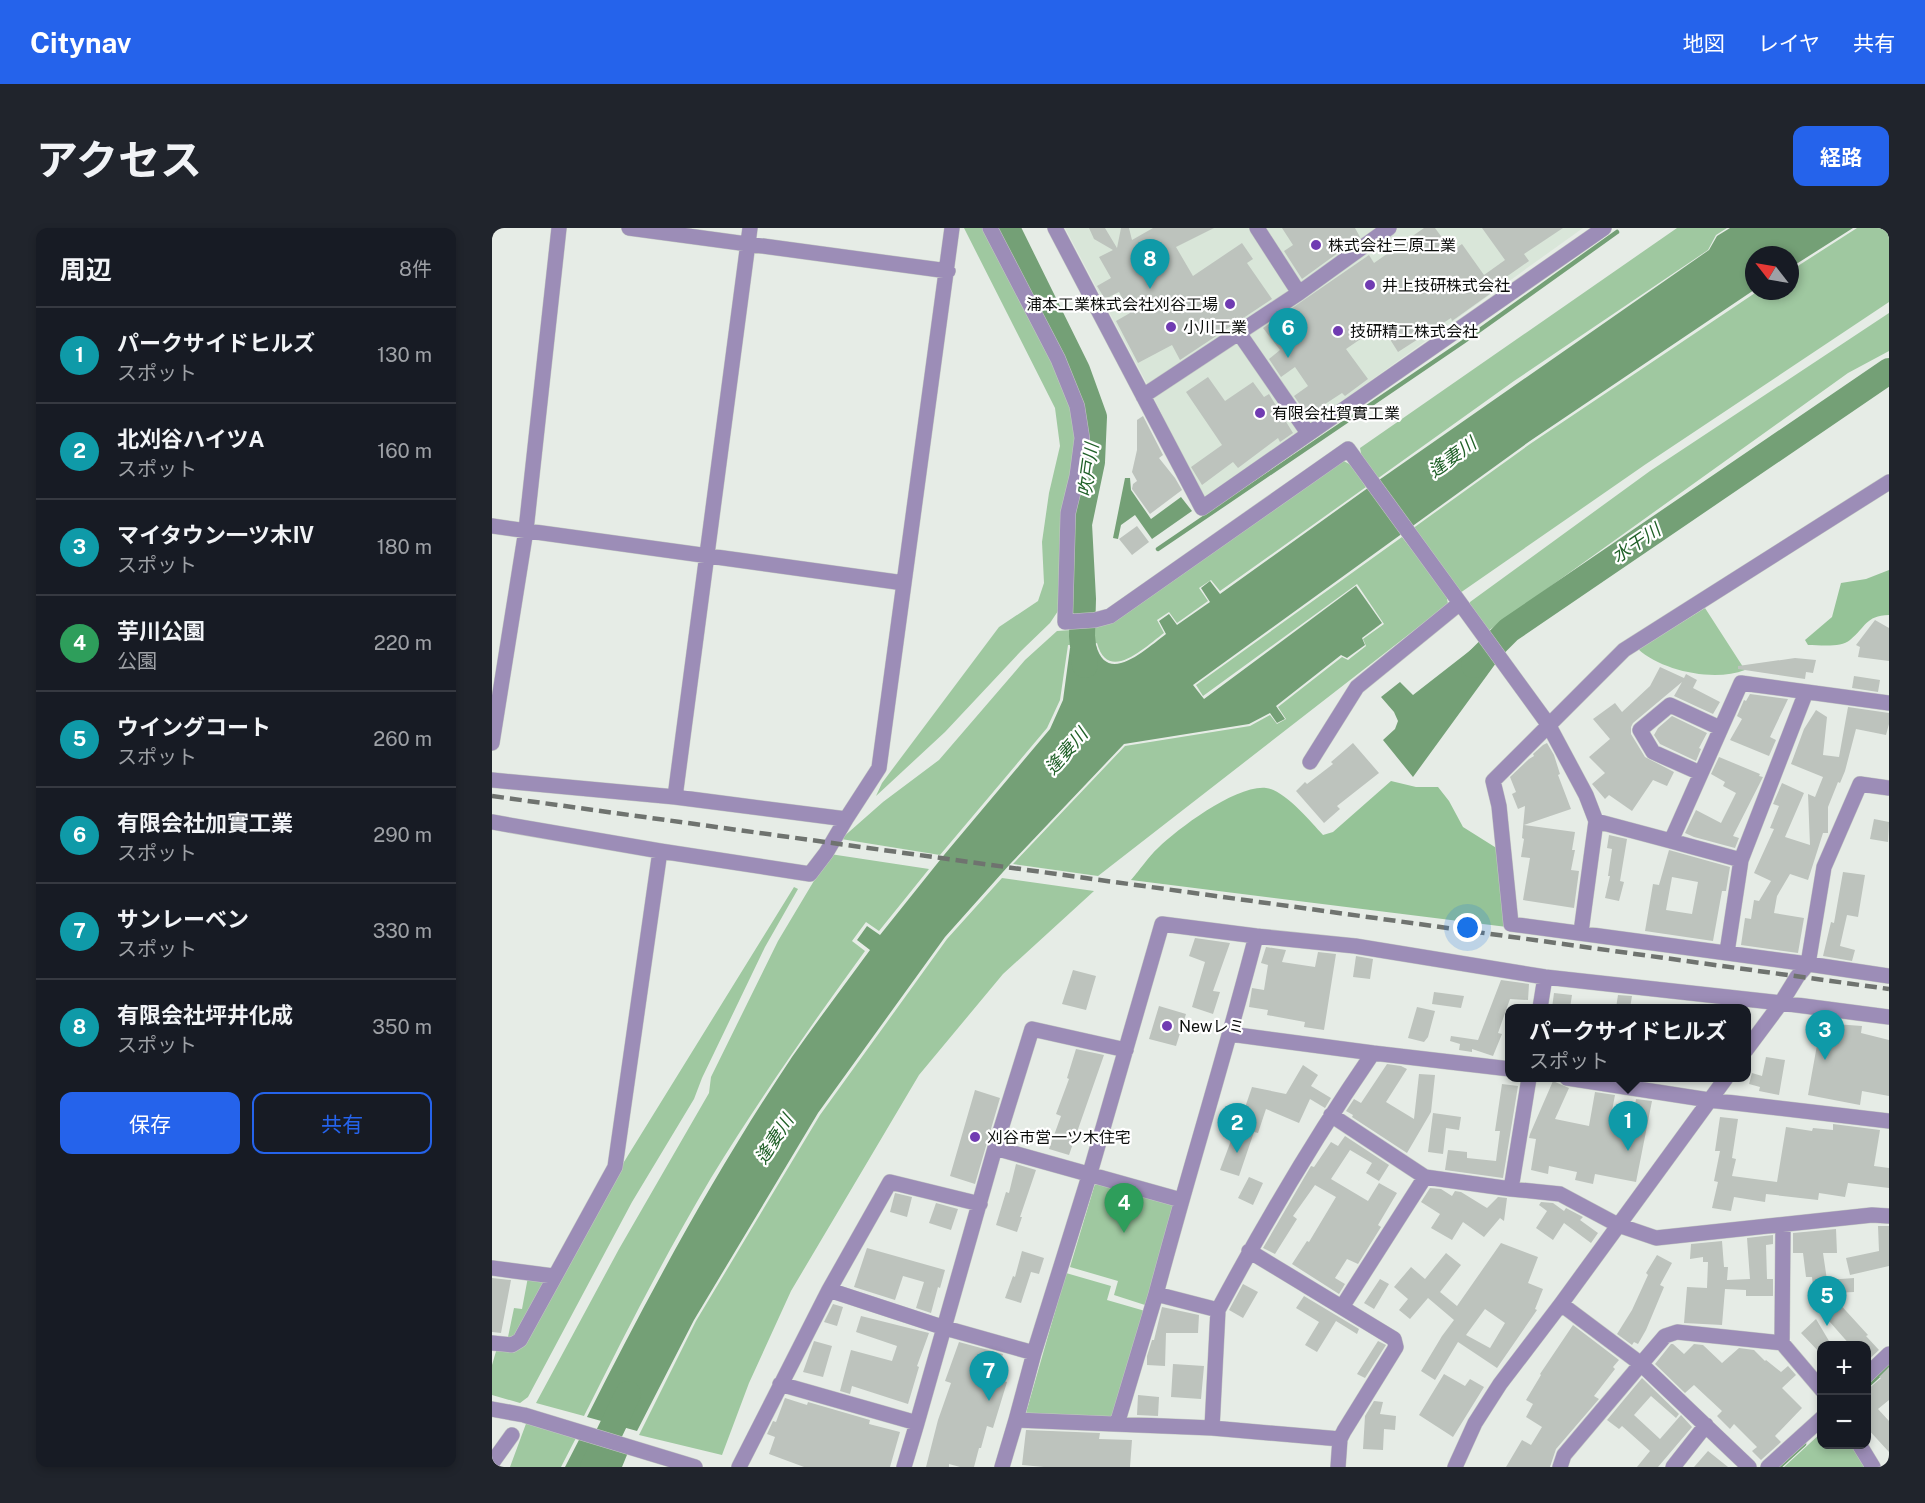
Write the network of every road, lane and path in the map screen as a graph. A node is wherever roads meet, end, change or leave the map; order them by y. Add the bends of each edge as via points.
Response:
1 (559, 228) edge
2 (629, 228) edge
3 (750, 228) edge
4 (952, 228) edge
5 (990, 228) edge
6 (1055, 228) edge
7 (1257, 228) edge
8 (1389, 228) edge
9 (1604, 228) edge
10 (748, 244) junction
11 (948, 271) junction
12 (1299, 293) junction
13 (1239, 333) junction
14 (1143, 396) junction
15 (1308, 433) junction
16 (1889, 482) edge
17 (492, 526) edge
18 (526, 530) junction
19 (707, 555) junction
20 (904, 583) junction
21 (1460, 603) junction
22 (1806, 692) junction
23 (1889, 703) edge
24 (1548, 724) junction
25 (1720, 728) junction
26 (492, 743) edge
27 (1310, 762) dead end
28 (1700, 773) junction
29 (492, 780) edge
30 (1889, 788) edge
31 (675, 797) junction
32 (846, 819) junction
33 (1596, 821) junction
34 (492, 822) edge
35 (1671, 841) junction
36 (660, 851) junction
37 (1741, 860) junction
38 (1581, 932) junction
39 (1256, 936) junction
40 (1727, 952) junction
41 (1808, 964) junction
42 (1545, 976) junction
43 (1889, 976) edge
44 (1781, 1003) junction
45 (1541, 1004) edge
46 (1889, 1017) edge
47 (1230, 1034) junction
48 (1751, 1043) edge
49 (1126, 1050) junction
50 (1373, 1053) junction
51 (1505, 1069) edge
52 (1528, 1082) edge
53 (1598, 1082) edge
54 (1723, 1082) edge
55 (1710, 1100) junction
56 (1331, 1115) junction
57 (1889, 1121) edge
58 (995, 1148) junction
59 (1090, 1173) junction
60 (1425, 1177) junction
61 (1511, 1189) junction
62 (1181, 1200) junction
63 (980, 1204) junction
64 (1889, 1216) edge
65 (1618, 1225) junction
66 (1784, 1226) junction
67 (1249, 1251) junction
68 (492, 1268) edge
69 (554, 1276) junction
70 (829, 1290) junction
71 (1156, 1294) junction
72 (1561, 1304) junction
73 (1342, 1307) junction
74 (1218, 1310) junction
75 (945, 1328) junction
76 (492, 1342) edge
77 (1782, 1343) junction
78 (1034, 1353) junction
79 (1889, 1354) edge
80 (1641, 1364) junction
81 (1871, 1371) edge
82 (780, 1384) junction
83 (1817, 1385) edge
84 (492, 1409) edge
85 (1016, 1420) junction
86 (1817, 1422) edge
87 (917, 1423) junction
88 (1117, 1424) junction
89 (1706, 1425) junction
90 (1212, 1428) junction
91 (512, 1435) dead end
92 (1340, 1439) junction
93 (1862, 1449) edge
94 (492, 1463) edge
95 (695, 1467) edge
96 (739, 1467) edge
97 (904, 1467) edge
98 (1002, 1467) edge
99 (1338, 1467) edge
100 (1455, 1467) edge
101 (1560, 1467) edge
102 (1673, 1467) edge
103 (1749, 1467) edge
104 (1768, 1467) edge
105 (1874, 1467) edge

1 - 18 street
2 - 10 street
3 - 10 street
4 - 11 street
5 - 21 street via 1058,359 1077,406 1082,438 1068,513 1065,622 1110,616 1348,449
6 - 14 street
7 - 12 street
8 - 12 street
9 - 15 street
10 - 11 street
10 - 19 street
11 - 20 street
12 - 13 street
13 - 14 street
13 - 15 street
14 - 15 street via 1202,507
16 - 24 street via 1624,650
17 - 18 street
18 - 19 street
18 - 26 street
19 - 20 street
19 - 31 street
20 - 32 street via 879,768
21 - 24 street
21 - 27 street via 1356,687
22 - 23 street
22 - 25 street via 1741,683
22 - 37 street
24 - 33 street
24 - 38 street via 1493,781 1511,924
25 - 28 street
25 - 28 street via 1670,705 1640,730 1653,752
28 - 35 street
29 - 31 street
30 - 41 street via 1860,784 1824,867
31 - 32 street
32 - 36 street via 810,873
33 - 35 street
33 - 38 street
34 - 36 street
35 - 37 street
36 - 69 street via 615,1167
37 - 40 street
38 - 40 street
39 - 42 street via 1355,946
39 - 47 street
39 - 49 street via 1162,924
40 - 41 street
41 - 43 street
41 - 44 street
42 - 44 street
42 - 45 street
44 - 46 street
44 - 48 street
47 - 50 street
47 - 62 street
49 - 58 street via 1032,1029
49 - 59 street
50 - 51 street
50 - 56 street
52 - 61 street
53 - 55 street
54 - 55 street
55 - 57 street
55 - 65 street
56 - 60 street
56 - 67 street
58 - 59 street
58 - 63 street
59 - 62 street
59 - 78 street
60 - 61 street
60 - 73 street
61 - 65 street via 1560,1194
62 - 71 street
63 - 70 street via 890,1182
63 - 75 street
64 - 66 street
65 - 66 street via 1656,1238
65 - 72 street
66 - 77 street
67 - 73 street
67 - 74 street
68 - 69 street
69 - 76 street via 520,1340 512,1345
70 - 75 street
70 - 82 street
71 - 74 street
71 - 88 street
72 - 80 street
72 - 100 street via 1500,1384 1475,1423
73 - 92 street via 1394,1338 1396,1347
74 - 90 street
75 - 78 street
75 - 87 street
77 - 80 street via 1677,1332 1665,1336
77 - 83 street
78 - 85 street
79 - 81 street
80 - 89 street
80 - 101 street via 1564,1455
82 - 87 street
82 - 96 street
84 - 95 street via 524,1415
85 - 88 street
85 - 98 street
86 - 104 street
87 - 97 street
88 - 90 street
89 - 102 street
89 - 103 street
90 - 92 street
91 - 94 street
92 - 99 street
93 - 105 street

